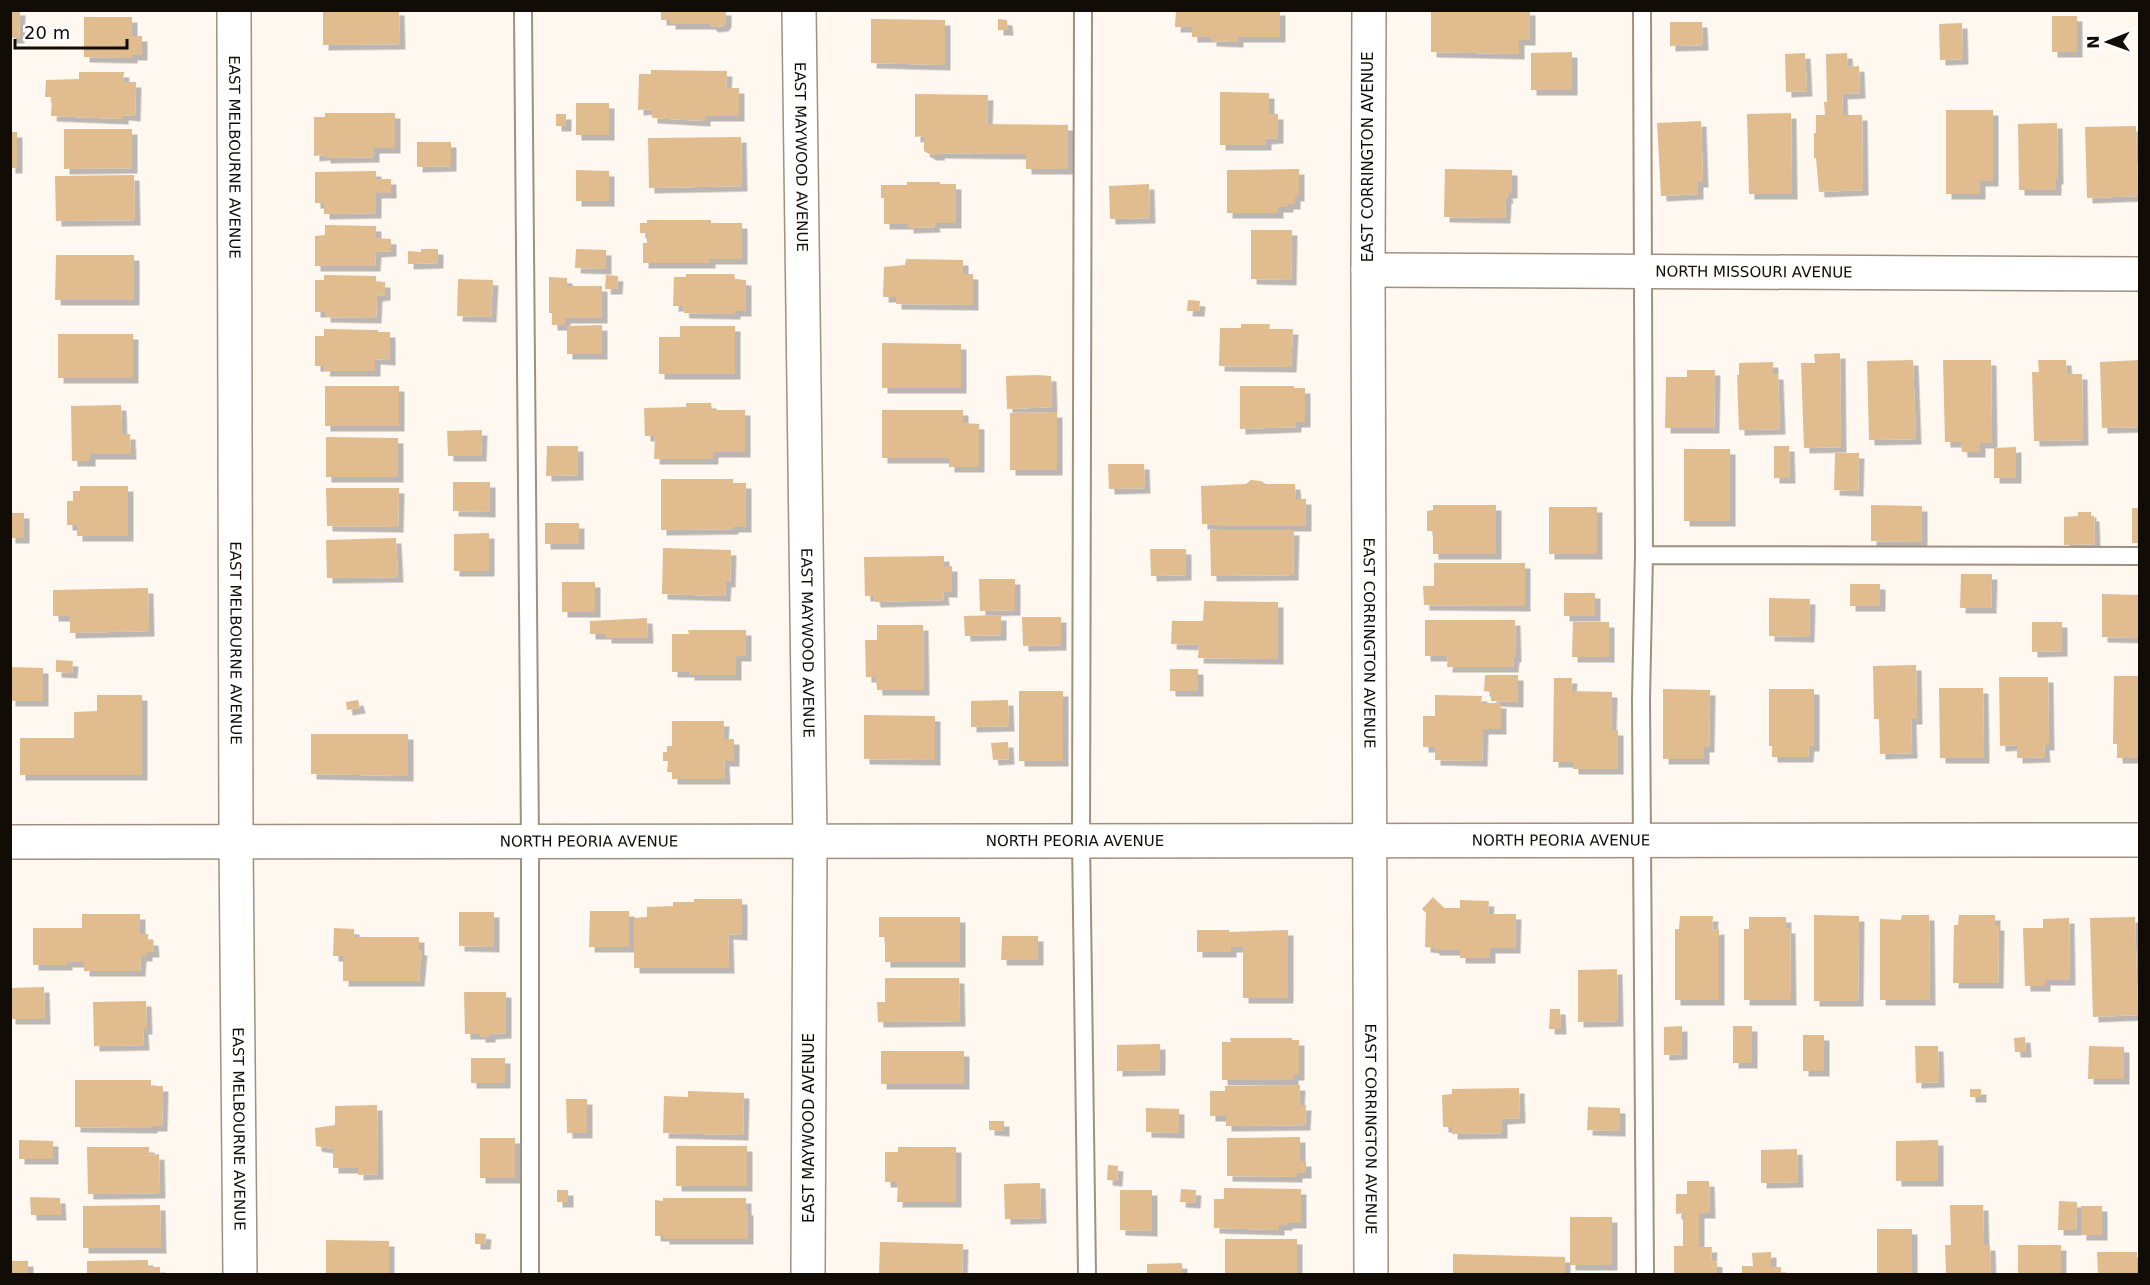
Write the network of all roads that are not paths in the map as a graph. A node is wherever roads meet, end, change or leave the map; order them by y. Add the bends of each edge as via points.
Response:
1 (234, 10) edge
2 (523, 10) edge
3 (800, 10) edge
4 (1083, 10) edge
5 (1369, 10) edge
6 (1642, 10) edge
7 (1368, 270) junction
8 (1642, 272) junction
9 (2139, 274) edge
10 (1644, 555) junction
11 (2139, 556) edge
12 (810, 840) junction
13 (1081, 840) junction
14 (1370, 840) junction
15 (1643, 840) junction
16 (2139, 840) edge
17 (530, 841) junction
18 (10, 842) edge
19 (236, 842) junction
20 (240, 1275) edge
21 (530, 1275) edge
22 (808, 1275) edge
23 (1088, 1275) edge
24 (1371, 1275) edge
25 (1645, 1275) edge

1 - 19 street, EAST MELBOURNE AVENUE
2 - 17 lane
3 - 12 street, EAST MAYWOOD AVENUE
4 - 13 lane
5 - 7 street, EAST CORRINGTON AVENUE
6 - 8 lane
7 - 8 street, NORTH MISSOURI AVENUE
7 - 14 street, EAST CORRINGTON AVENUE
8 - 9 street, NORTH MISSOURI AVENUE
8 - 10 lane
10 - 11 lane
10 - 15 lane
12 - 13 street, NORTH PEORIA AVENUE
12 - 17 street, NORTH PEORIA AVENUE
12 - 22 street, EAST MAYWOOD AVENUE
13 - 14 street, NORTH PEORIA AVENUE
13 - 23 lane
14 - 15 street, NORTH PEORIA AVENUE
14 - 24 street, EAST CORRINGTON AVENUE
15 - 16 street, NORTH PEORIA AVENUE
15 - 25 lane
17 - 19 street, NORTH PEORIA AVENUE
17 - 21 lane
18 - 19 street, NORTH PEORIA AVENUE
19 - 20 street, EAST MELBOURNE AVENUE

